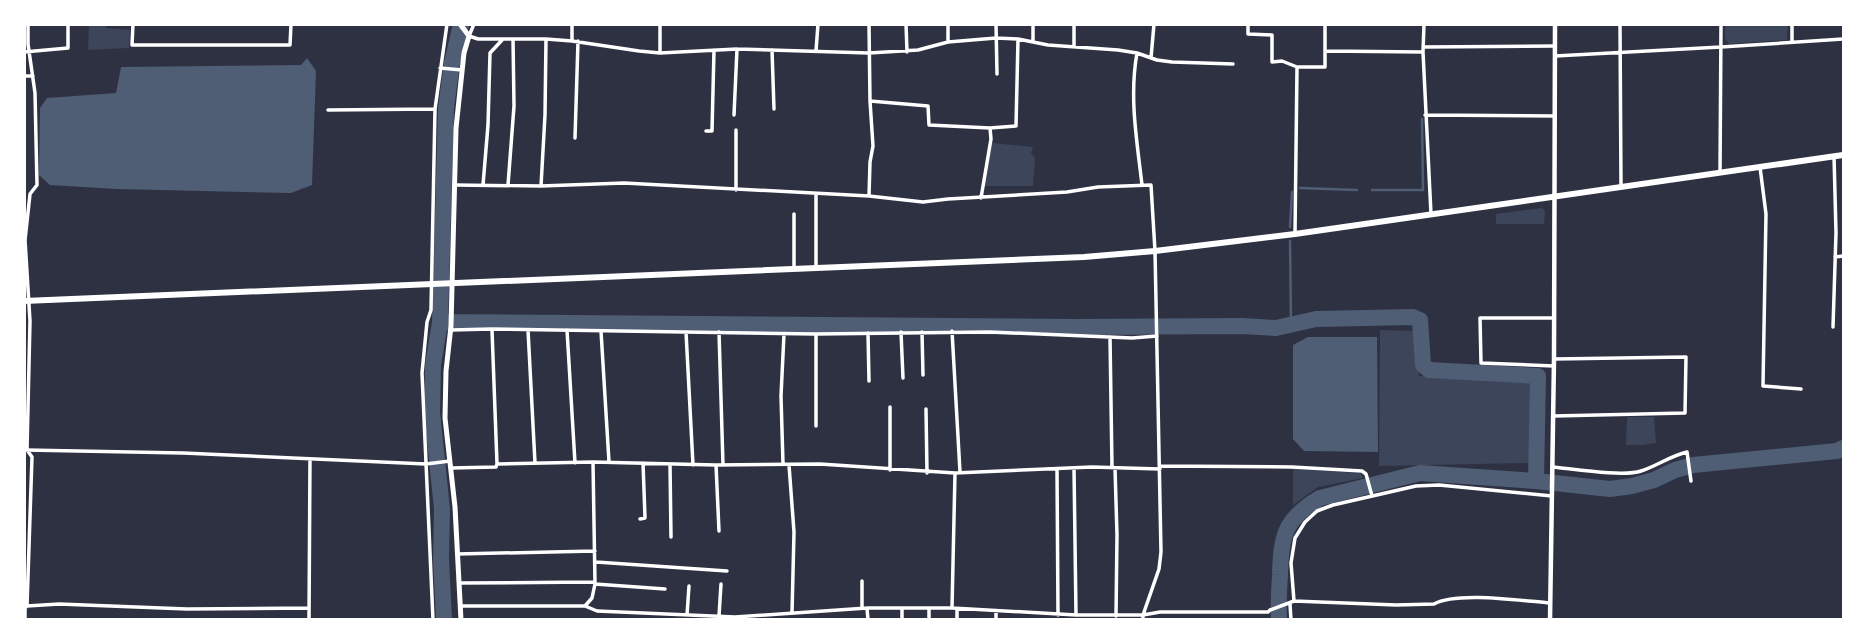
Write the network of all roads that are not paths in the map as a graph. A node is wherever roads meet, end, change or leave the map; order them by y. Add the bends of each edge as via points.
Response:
1 (28, 24) edge
2 (68, 24) edge
3 (133, 24) edge
4 (291, 24) edge
5 (447, 24) edge
6 (460, 24) edge
7 (474, 24) edge
8 (572, 24) edge
9 (660, 24) edge
10 (818, 24) edge
11 (869, 24) edge
12 (906, 24) edge
13 (948, 24) edge
14 (996, 24) edge
15 (1034, 24) edge
16 (1074, 24) edge
17 (1154, 24) edge
18 (1248, 24) edge
19 (1325, 24) edge
20 (1424, 24) edge
21 (1555, 24) edge
22 (1620, 24) edge
23 (1721, 24) edge
24 (1792, 24) edge
25 (468, 33) junction
26 (996, 38) junction
27 (1843, 38) edge
28 (503, 39) junction
29 (513, 39) junction
30 (546, 39) junction
31 (1018, 39) junction
32 (572, 41) junction
33 (578, 41) junction
34 (948, 42) junction
35 (1033, 42) junction
36 (1792, 42) junction
37 (1555, 46) junction
38 (1074, 47) junction
39 (1721, 47) junction
40 (737, 49) junction
41 (714, 50) junction
42 (772, 50) junction
43 (1423, 50) junction
44 (816, 51) junction
45 (1325, 51) junction
46 (27, 52) edge
47 (906, 52) junction
48 (660, 53) junction
49 (869, 53) junction
50 (1137, 53) junction
51 (1620, 53) junction
52 (1555, 55) junction
53 (1151, 58) junction
54 (1233, 64) dead end
55 (1297, 67) junction
56 (440, 68) junction
57 (462, 70) junction
58 (997, 74) dead end
59 (24, 76) edge
60 (33, 76) junction
61 (870, 101) junction
62 (774, 109) dead end
63 (328, 110) dead end
64 (435, 110) junction
65 (734, 115) dead end
66 (1425, 115) junction
67 (1555, 116) junction
68 (990, 128) junction
69 (736, 130) dead end
70 (706, 131) dead end
71 (575, 138) dead end
72 (1843, 155) edge
73 (1834, 156) junction
74 (1760, 167) junction
75 (1720, 173) junction
76 (454, 185) junction
77 (483, 185) junction
78 (509, 185) junction
79 (1142, 185) junction
80 (541, 186) junction
81 (1621, 186) junction
82 (736, 190) junction
83 (816, 195) junction
84 (869, 196) junction
85 (1555, 196) junction
86 (981, 198) junction
87 (794, 214) dead end
88 (1431, 214) junction
89 (1295, 234) junction
90 (1155, 251) junction
91 (1843, 256) edge
92 (1835, 257) junction
93 (816, 268) junction
94 (794, 269) junction
95 (450, 282) junction
96 (433, 284) junction
97 (27, 301) edge
98 (1554, 318) junction
99 (1833, 327) dead end
100 (451, 328) junction
101 (491, 329) junction
102 (528, 330) junction
103 (567, 330) junction
104 (601, 331) junction
105 (952, 331) junction
106 (686, 332) junction
107 (719, 332) junction
108 (901, 332) junction
109 (922, 332) junction
110 (868, 333) junction
111 (784, 334) junction
112 (816, 334) junction
113 (1157, 334) junction
114 (1110, 337) junction
115 (1554, 359) junction
116 (1554, 366) junction
117 (923, 375) dead end
118 (903, 379) dead end
119 (869, 381) dead end
120 (1801, 389) dead end
121 (891, 407) dead end
122 (926, 409) dead end
123 (1554, 416) junction
124 (816, 426) dead end
125 (26, 450) edge
126 (310, 459) junction
127 (593, 462) junction
128 (608, 462) junction
129 (427, 463) junction
130 (449, 463) junction
131 (535, 463) junction
132 (575, 463) junction
133 (643, 463) junction
134 (497, 464) junction
135 (670, 464) junction
136 (693, 465) junction
137 (716, 465) junction
138 (723, 465) junction
139 (783, 465) junction
140 (789, 465) junction
141 (1074, 468) junction
142 (1113, 468) junction
143 (1160, 468) junction
144 (1057, 469) junction
145 (1553, 469) junction
146 (890, 470) junction
147 (927, 473) junction
148 (958, 473) junction
149 (1691, 478) dead end
150 (1553, 494) junction
151 (1371, 495) junction
152 (27, 514) edge
153 (640, 519) dead end
154 (719, 531) dead end
155 (671, 537) dead end
156 (595, 551) junction
157 (457, 554) junction
158 (596, 562) junction
159 (727, 571) dead end
160 (862, 581) dead end
161 (460, 583) junction
162 (595, 583) junction
163 (721, 584) dead end
164 (689, 586) dead end
165 (665, 589) dead end
166 (1291, 603) junction
167 (1550, 603) junction
168 (460, 606) junction
169 (585, 606) junction
170 (26, 607) edge
171 (309, 608) junction
172 (862, 608) junction
173 (867, 608) junction
174 (902, 608) junction
175 (929, 608) junction
176 (954, 609) junction
177 (828, 611) junction
178 (996, 611) junction
179 (792, 613) junction
180 (1031, 613) junction
181 (687, 615) junction
182 (1058, 615) junction
183 (1076, 615) junction
184 (719, 616) junction
185 (1116, 616) junction
186 (770, 617) edge
187 (1143, 617) edge
188 (734, 618) edge
189 (25, 620) edge
190 (309, 620) edge
191 (433, 620) edge
192 (461, 620) edge
193 (828, 620) edge
194 (868, 620) edge
195 (902, 620) edge
196 (929, 620) edge
197 (957, 620) edge
198 (996, 620) edge
199 (1031, 620) edge
200 (1291, 620) edge
201 (1550, 620) edge

1 - 46 street
2 - 46 street via 68,48
3 - 4 street via 132,45 290,46
5 - 56 street
6 - 25 main road
7 - 25 street
8 - 32 street
9 - 48 street
10 - 44 street
11 - 49 street
12 - 47 street
13 - 34 street
14 - 26 street
15 - 35 street
16 - 38 street
17 - 53 street
18 - 55 street via 1248,34 1272,35 1272,61
19 - 45 street
20 - 43 street
21 - 37 street
22 - 51 street
23 - 39 street
24 - 36 street
25 - 28 street via 478,39
25 - 57 main road
26 - 31 street
26 - 34 street
26 - 58 street
27 - 36 street
28 - 29 street
28 - 77 street via 490,53
29 - 30 street
29 - 78 street
30 - 32 street
30 - 80 street
31 - 35 street
31 - 68 street via 1016,126
32 - 33 street
33 - 48 street
33 - 71 street
34 - 47 street
35 - 38 street
36 - 39 street
37 - 43 street
37 - 52 street
38 - 50 street
39 - 51 street
39 - 75 street
40 - 41 street
40 - 42 street
40 - 65 street
41 - 48 street
41 - 70 street via 712,131
42 - 44 street
42 - 62 street
43 - 45 street
43 - 66 street
44 - 49 street
45 - 55 street via 1325,67
46 - 60 street
47 - 49 street
49 - 61 street
50 - 53 street
50 - 79 street via 1133,98
51 - 52 street
51 - 81 street
52 - 67 street
53 - 54 street
55 - 89 street
56 - 57 street
56 - 64 street
57 - 76 main road
59 - 60 street
60 - 97 street via 37,185 30,194 25,240
61 - 68 street via 928,106 929,125
61 - 84 street
63 - 64 street
64 - 96 street
66 - 67 street
66 - 88 street
67 - 85 street
68 - 86 street
69 - 82 street
72 - 73 highway
73 - 74 highway
73 - 92 street
74 - 75 highway
74 - 120 street via 1766,215 1763,386
75 - 81 highway
76 - 77 street
76 - 95 main road
77 - 78 street
78 - 80 street
79 - 86 street
79 - 90 street via 1151,185
80 - 82 street via 624,183
81 - 85 highway
82 - 83 street
83 - 84 street
83 - 93 street
84 - 86 street via 923,202
85 - 88 highway
85 - 98 street
87 - 94 street
88 - 89 highway
89 - 90 highway
90 - 93 highway
90 - 113 street
91 - 92 street
92 - 99 street
93 - 94 highway
94 - 95 highway
95 - 96 highway
95 - 100 main road
96 - 97 highway
96 - 129 street via 422,373
97 - 125 street
98 - 115 street
98 - 116 street via 1480,318 1480,363
100 - 101 street
100 - 130 main road via 446,371
101 - 102 street
101 - 134 street
102 - 103 street
102 - 131 street
103 - 104 street
103 - 132 street
104 - 106 street
104 - 128 street
105 - 109 street
105 - 114 street
105 - 148 street
106 - 107 street
106 - 136 street
107 - 111 street
107 - 138 street
108 - 109 street
108 - 110 street
108 - 118 street
109 - 117 street
110 - 112 street
110 - 119 street
111 - 112 street
111 - 139 street
112 - 124 street
113 - 114 street
113 - 143 street
114 - 142 street
115 - 116 street
115 - 123 street via 1686,358 1685,413
116 - 123 street
121 - 146 street
122 - 147 street
123 - 145 street
125 - 126 street
125 - 152 street via 32,457
126 - 129 street
126 - 171 street
127 - 128 street
127 - 132 street
127 - 156 street
128 - 133 street
129 - 130 street
129 - 191 street
130 - 134 street
130 - 157 main road
131 - 132 street
131 - 134 street
133 - 135 street
133 - 153 street via 646,518
135 - 136 street
135 - 155 street
136 - 137 street
137 - 138 street
137 - 154 street
138 - 139 street
139 - 140 street
140 - 146 street
140 - 179 street
141 - 142 street
141 - 144 street
141 - 183 street
142 - 143 street
142 - 185 street
143 - 151 street via 1362,471
143 - 187 street via 1161,552
144 - 148 street
144 - 182 street
145 - 149 street via 1640,472 1687,452
145 - 150 street
146 - 147 street
147 - 148 street
148 - 176 street
150 - 151 street via 1439,485
150 - 167 street
151 - 166 street via 1317,511 1305,522 1295,538
152 - 170 street
156 - 157 street
156 - 158 street
157 - 161 main road
158 - 159 street
158 - 162 street
160 - 172 street
161 - 162 street
161 - 168 main road
162 - 165 street
162 - 169 street
163 - 184 street
164 - 181 street
166 - 167 street via 1434,604 1461,598
166 - 187 street via 1268,612 1160,612
166 - 200 street
167 - 201 street
168 - 169 street
168 - 192 main road
169 - 181 street via 597,611
170 - 171 street
170 - 189 street
171 - 190 street
172 - 173 street
172 - 177 street
173 - 174 street
173 - 194 street
174 - 175 street
174 - 195 street
175 - 176 street
175 - 196 street
176 - 178 street
176 - 197 street
177 - 179 street
177 - 193 street
178 - 180 street
178 - 198 street
179 - 186 street
180 - 182 street
180 - 199 street
181 - 184 street
182 - 183 street
183 - 185 street
184 - 188 street
185 - 187 street
186 - 188 street

